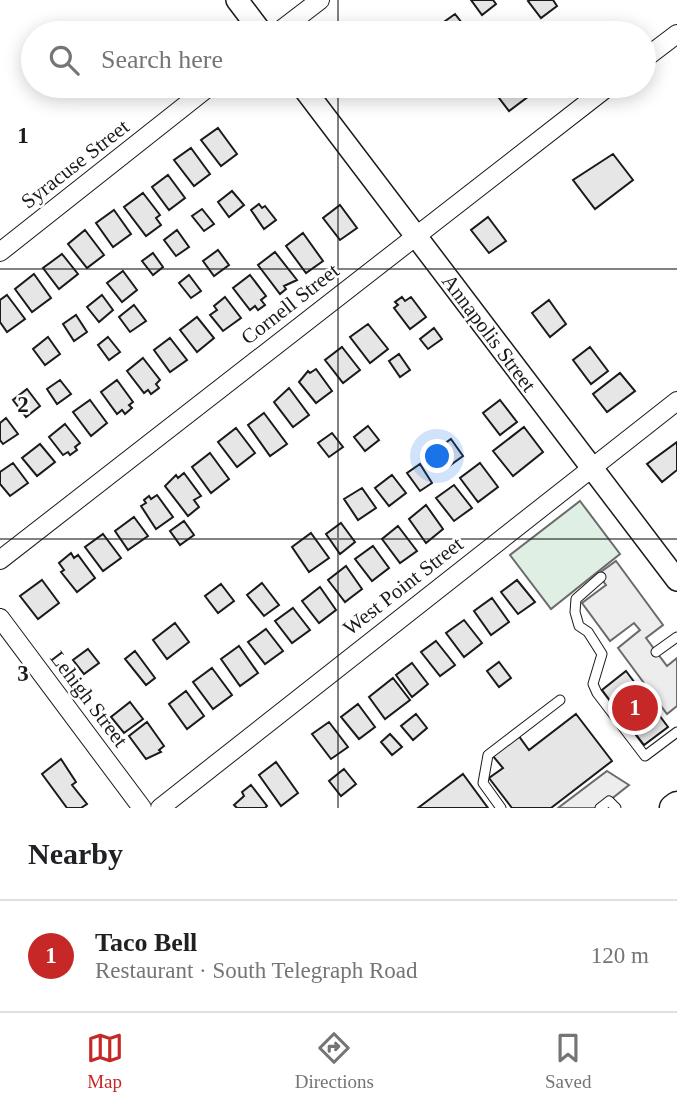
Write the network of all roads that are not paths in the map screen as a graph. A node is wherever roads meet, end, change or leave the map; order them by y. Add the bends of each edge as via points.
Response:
1 (237, 0) edge
2 (320, 0) edge
3 (253, 21) edge
4 (293, 21) edge
5 (677, 34) edge
6 (656, 50) edge
7 (195, 98) edge
8 (311, 98) edge
9 (593, 98) edge
10 (415, 235) junction
11 (0, 252) edge
12 (677, 401) edge
13 (591, 467) junction
14 (0, 560) edge
15 (601, 577) dead end
16 (677, 580) edge
17 (0, 618) edge
18 (677, 637) edge
19 (656, 652) dead end
20 (560, 699) dead end
21 (677, 732) edge
22 (677, 805) edge
23 (142, 808) edge
24 (159, 808) edge
25 (501, 808) edge
26 (600, 808) edge
27 (616, 808) edge
28 (673, 808) edge

1 - 3 street
2 - 4 street
5 - 6 street
7 - 11 street, Syracuse Street
8 - 10 street, Annapolis Street
9 - 10 street, Cornell Street
10 - 13 street, Annapolis Street
10 - 14 street, Cornell Street
12 - 13 street, West Point Street
13 - 16 street, Annapolis Street
13 - 24 street, West Point Street
15 - 21 lane via 576,599 575,612 579,626 589,632 602,654 593,684 597,693 645,756
17 - 23 street, Lehigh Street
18 - 19 lane
20 - 25 lane via 488,755 483,783
22 - 28 main road
26 - 27 lane via 609,801

